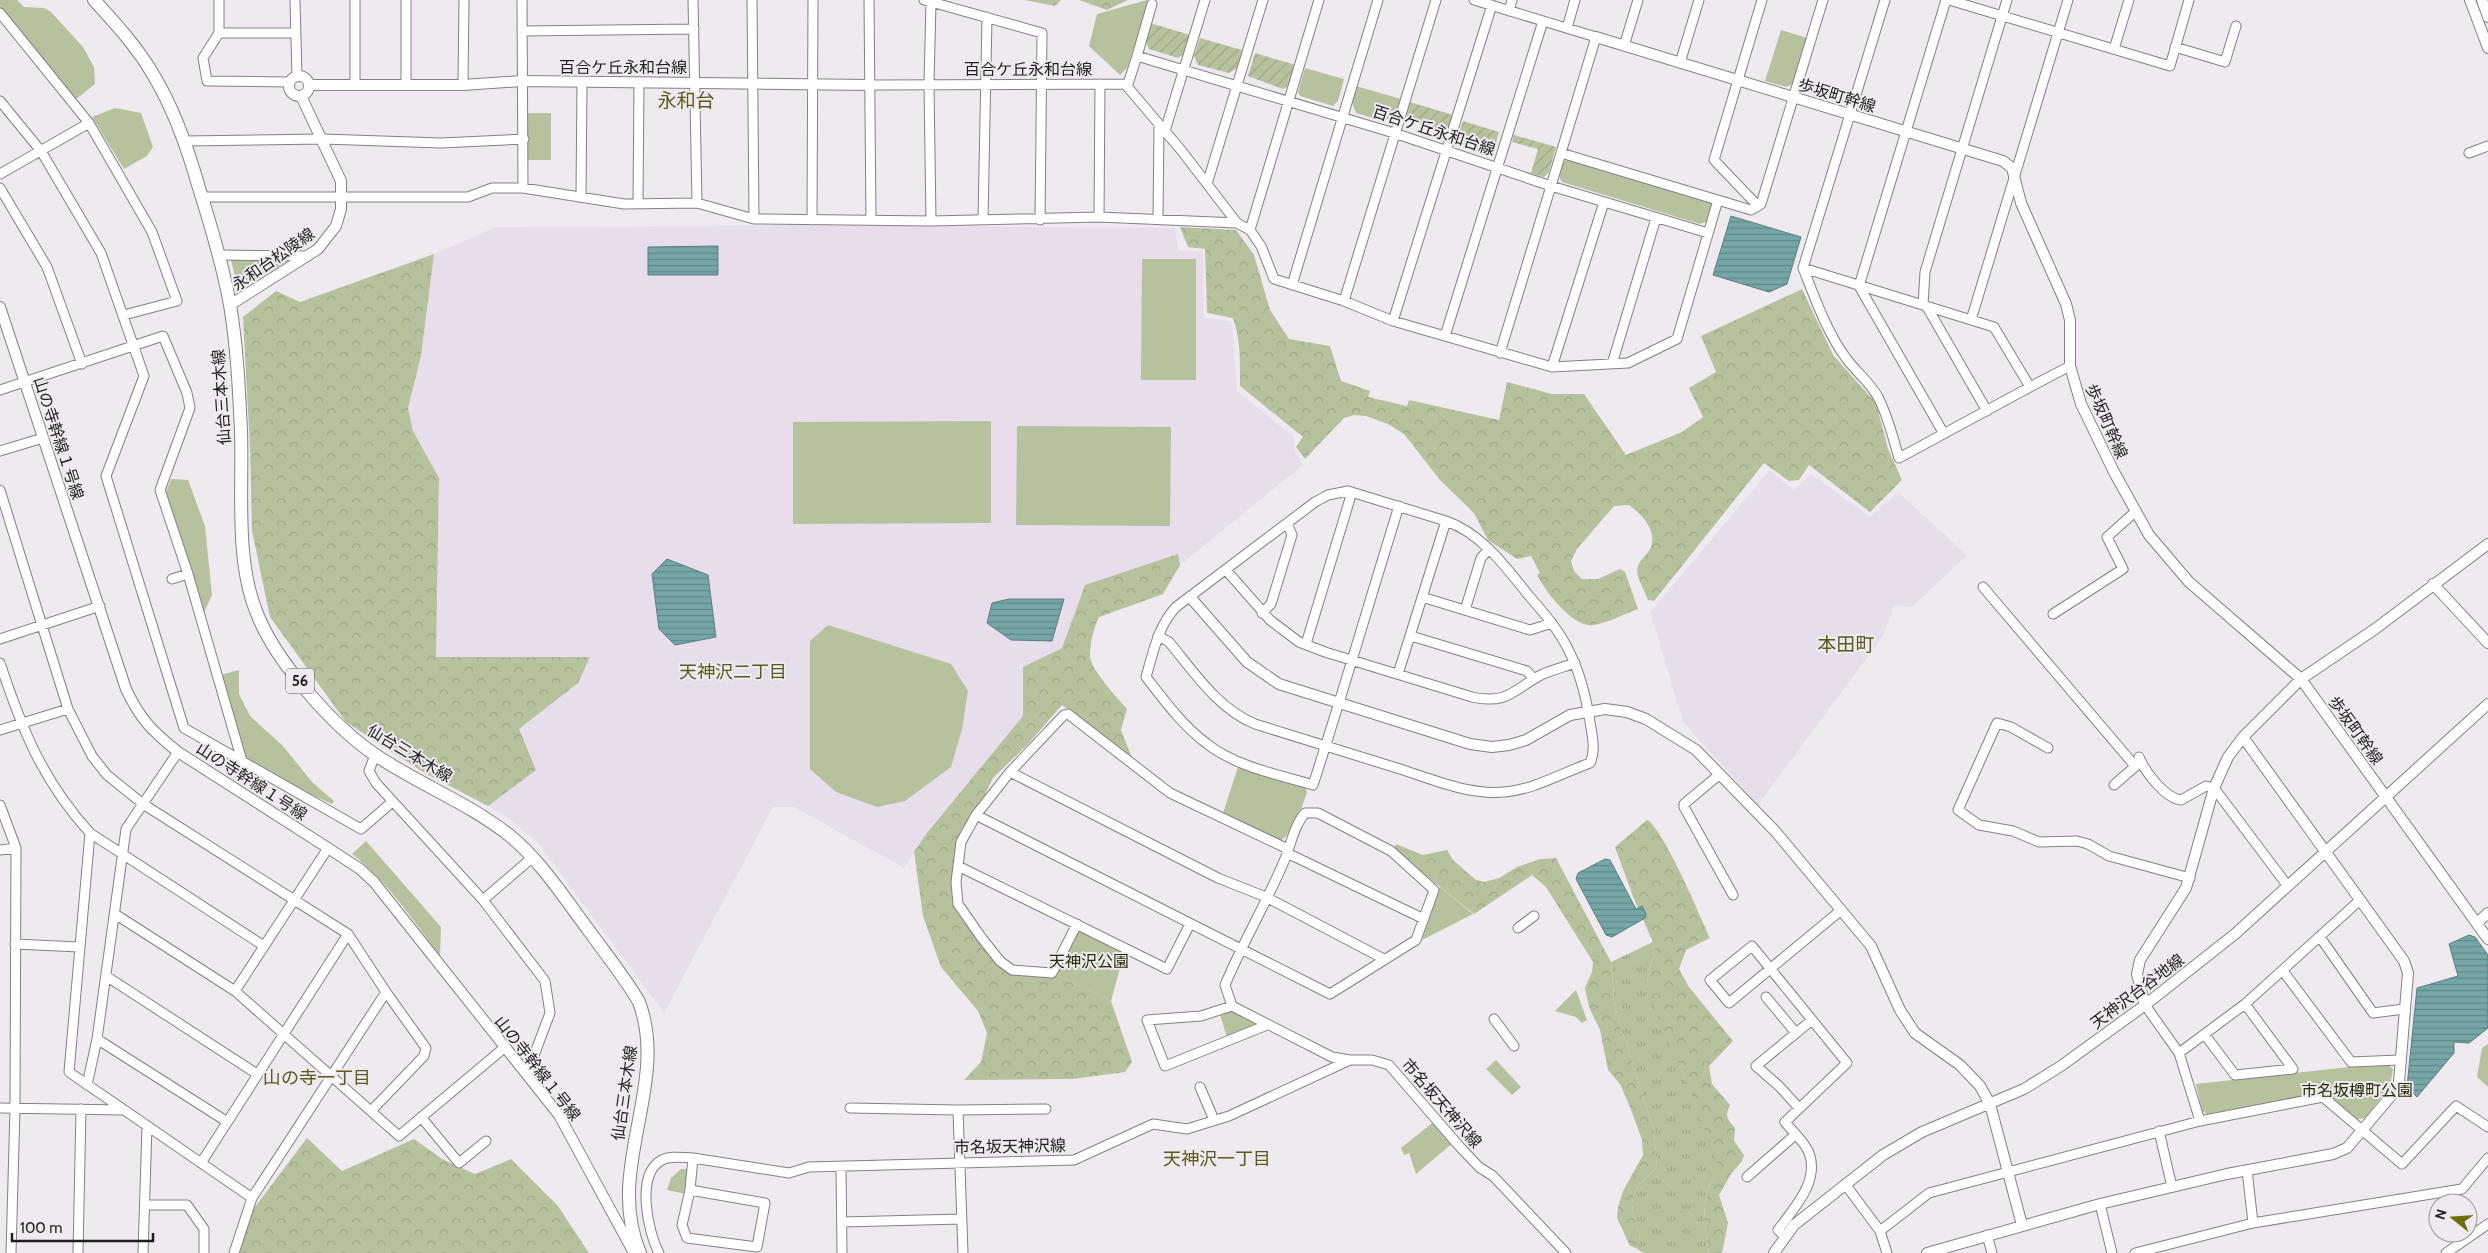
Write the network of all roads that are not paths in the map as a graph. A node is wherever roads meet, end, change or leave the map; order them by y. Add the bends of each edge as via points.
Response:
1 (94, 0) edge
2 (219, 0) edge
3 (295, 0) edge
4 (355, 0) edge
5 (406, 0) edge
6 (464, 0) edge
7 (522, 0) edge
8 (693, 0) edge
9 (752, 0) edge
10 (813, 0) edge
11 (868, 0) edge
12 (1205, 0) edge
13 (1263, 0) edge
14 (1319, 0) edge
15 (1378, 0) edge
16 (1436, 0) edge
17 (1474, 0) edge
18 (1512, 0) edge
19 (1575, 0) edge
20 (1638, 0) edge
21 (1699, 0) edge
22 (1762, 0) edge
23 (1823, 0) edge
24 (1885, 0) edge
25 (1947, 0) edge
26 (2007, 0) edge
27 (2068, 0) edge
28 (2129, 0) edge
29 (2189, 0) edge
30 (2470, 0) edge
31 (2482, 0) edge
32 (928, 1) edge
33 (1152, 4) dead end
34 (1492, 5) junction
35 (1509, 11) junction
36 (0, 14) edge
37 (2002, 16) junction
38 (987, 17) junction
39 (2488, 17) edge
40 (1544, 21) junction
41 (2236, 26) dead end
42 (694, 28) junction
43 (1567, 28) junction
44 (522, 31) junction
45 (219, 33) junction
46 (296, 33) junction
47 (2058, 33) junction
48 (1596, 37) junction
49 (1624, 46) junction
50 (2175, 47) junction
51 (2488, 48) edge
52 (2114, 49) junction
53 (1137, 56) junction
54 (1680, 63) junction
55 (1184, 70) junction
56 (293, 79) junction
57 (1738, 80) junction
58 (522, 81) junction
59 (582, 82) junction
60 (639, 82) junction
61 (696, 82) junction
62 (753, 83) junction
63 (986, 83) junction
64 (814, 84) junction
65 (929, 84) junction
66 (1100, 84) junction
67 (1125, 84) junction
68 (309, 85) junction
69 (355, 85) junction
70 (406, 85) junction
71 (463, 85) junction
72 (871, 85) junction
73 (1043, 85) junction
74 (1237, 85) junction
75 (301, 96) junction
76 (1794, 97) junction
77 (0, 101) edge
78 (1287, 101) junction
79 (1850, 114) junction
80 (1342, 117) junction
81 (89, 123) junction
82 (1162, 127) junction
83 (1394, 132) junction
84 (1907, 132) junction
85 (323, 139) junction
86 (524, 140) junction
87 (185, 141) junction
88 (2488, 146) edge
89 (1962, 149) junction
90 (1447, 150) junction
91 (41, 151) junction
92 (1561, 153) junction
93 (2469, 153) dead end
94 (1498, 167) junction
95 (0, 174) edge
96 (2015, 176) junction
97 (1207, 184) junction
98 (1551, 186) junction
99 (0, 188) edge
100 (523, 188) junction
101 (342, 196) junction
102 (581, 196) junction
103 (202, 197) junction
104 (1718, 200) junction
105 (638, 202) junction
106 (1604, 202) junction
107 (697, 203) junction
108 (1758, 206) junction
109 (1099, 217) junction
110 (1158, 218) junction
111 (1656, 218) junction
112 (754, 219) junction
113 (812, 220) junction
114 (871, 220) junction
115 (983, 220) junction
116 (1040, 220) junction
117 (931, 221) junction
118 (1236, 223) junction
119 (1250, 230) junction
120 (1708, 233) junction
121 (219, 255) junction
122 (308, 256) junction
123 (1803, 268) junction
124 (1292, 285) junction
125 (1859, 286) junction
126 (1344, 300) junction
127 (230, 305) junction
128 (1925, 306) junction
129 (0, 307) edge
130 (124, 315) junction
131 (1971, 320) junction
132 (1393, 321) junction
133 (3, 325) edge
134 (1445, 336) junction
135 (134, 346) junction
136 (1500, 353) junction
137 (82, 364) junction
138 (1612, 364) junction
139 (2070, 366) junction
140 (1552, 367) junction
141 (25, 383) junction
142 (2030, 388) junction
143 (0, 390) edge
144 (1987, 411) junction
145 (1944, 434) junction
146 (42, 438) junction
147 (0, 451) edge
148 (0, 490) edge
149 (1352, 492) junction
150 (1399, 506) junction
151 (2135, 512) junction
152 (1446, 521) junction
153 (1288, 523) junction
154 (2488, 544) edge
155 (1489, 549) junction
156 (1226, 570) junction
157 (188, 574) junction
158 (172, 579) dead end
159 (2433, 584) junction
160 (1983, 587) dead end
161 (1190, 596) junction
162 (1422, 597) junction
163 (100, 606) junction
164 (1465, 610) junction
165 (1262, 612) junction
166 (2053, 614) dead end
167 (1552, 623) junction
168 (42, 626) junction
169 (1158, 636) junction
170 (1411, 636) junction
171 (0, 639) edge
172 (2488, 643) edge
173 (1306, 644) junction
174 (1352, 660) junction
175 (0, 663) edge
176 (1575, 663) junction
177 (1398, 674) junction
178 (2301, 679) junction
179 (1534, 680) junction
180 (1338, 703) junction
181 (2488, 704) edge
182 (68, 709) junction
183 (1588, 711) junction
184 (20, 724) junction
185 (0, 730) edge
186 (2243, 737) junction
187 (1325, 746) junction
188 (2048, 748) dead end
189 (178, 752) junction
190 (375, 755) junction
191 (242, 761) junction
192 (2139, 762) junction
193 (1010, 772) junction
194 (1720, 774) junction
195 (2114, 785) dead end
196 (2214, 788) junction
197 (2385, 797) junction
198 (392, 802) junction
199 (143, 804) junction
200 (0, 805) edge
201 (976, 815) junction
202 (90, 832) junction
203 (16, 848) junction
204 (328, 848) junction
205 (0, 850) edge
206 (1287, 851) junction
207 (122, 852) junction
208 (2325, 852) junction
209 (532, 857) junction
210 (958, 866) junction
211 (2190, 878) junction
212 (2287, 885) junction
213 (1733, 895) dead end
214 (1266, 897) junction
215 (294, 900) junction
216 (483, 900) junction
217 (2360, 900) junction
218 (1840, 911) junction
219 (2488, 913) edge
220 (114, 914) junction
221 (1534, 916) dead end
222 (1424, 919) junction
223 (2477, 923) junction
224 (1077, 924) junction
225 (1190, 924) junction
226 (1518, 928) dead end
227 (348, 934) junction
228 (2320, 937) junction
229 (2488, 939) edge
230 (15, 944) junction
231 (79, 946) junction
232 (264, 946) junction
233 (1240, 949) junction
234 (1384, 959) junction
235 (1771, 969) junction
236 (2283, 971) junction
237 (106, 976) junction
238 (235, 991) junction
239 (386, 992) junction
240 (1766, 997) dead end
241 (2245, 1004) junction
242 (2145, 1005) junction
243 (1232, 1006) junction
244 (2404, 1009) junction
245 (1494, 1019) dead end
246 (1812, 1020) junction
247 (1267, 1025) junction
248 (284, 1034) junction
249 (1796, 1034) junction
250 (2205, 1035) junction
251 (97, 1039) junction
252 (1514, 1046) dead end
253 (504, 1048) junction
254 (2179, 1052) junction
255 (1350, 1060) junction
256 (2400, 1060) junction
257 (257, 1074) junction
258 (527, 1074) junction
259 (331, 1076) junction
260 (87, 1084) junction
261 (1200, 1087) dead end
262 (1990, 1104) junction
263 (0, 1108) edge
264 (15, 1108) junction
265 (850, 1108) dead end
266 (1798, 1108) junction
267 (81, 1109) junction
268 (1046, 1109) dead end
269 (124, 1110) junction
270 (958, 1110) junction
271 (371, 1111) junction
272 (421, 1117) junction
273 (1214, 1120) junction
274 (226, 1121) junction
275 (2200, 1121) junction
276 (147, 1126) junction
277 (2488, 1127) edge
278 (2363, 1130) junction
279 (2159, 1131) junction
280 (1795, 1135) junction
281 (486, 1141) dead end
282 (693, 1158) junction
283 (2488, 1158) edge
284 (960, 1162) junction
285 (200, 1163) junction
286 (841, 1167) junction
287 (2246, 1170) junction
288 (2009, 1172) junction
289 (1747, 1178) dead end
290 (1845, 1184) junction
291 (2172, 1187) junction
292 (690, 1190) junction
293 (252, 1198) junction
294 (2100, 1204) junction
295 (145, 1205) junction
296 (611, 1210) junction
297 (629, 1216) junction
298 (962, 1219) junction
299 (842, 1222) junction
300 (2253, 1223) junction
301 (2488, 1224) edge
302 (2022, 1225) junction
303 (1880, 1231) junction
304 (1785, 1236) junction
305 (1987, 1236) junction
306 (11, 1253) edge
307 (78, 1253) edge
308 (143, 1253) edge
309 (204, 1253) edge
310 (234, 1253) edge
311 (634, 1253) edge
312 (640, 1253) edge
313 (660, 1253) edge
314 (842, 1253) edge
315 (963, 1253) edge
316 (1566, 1253) edge
317 (1774, 1253) edge
318 (1887, 1253) edge
319 (1927, 1253) edge
320 (1992, 1253) edge
321 (2112, 1253) edge
322 (2135, 1253) edge
323 (2446, 1253) edge

1 - 87 main road, 仙台三本木線 / 56 via 125,33 154,74
2 - 45 street
3 - 46 street
4 - 69 street
5 - 70 street
6 - 71 street
7 - 44 street
8 - 42 street
9 - 62 street
10 - 64 street
11 - 72 street
12 - 55 street
13 - 74 street
14 - 78 street
15 - 80 street
16 - 83 street
17 - 34 street
18 - 35 street
19 - 43 street
20 - 49 street
21 - 54 street
22 - 57 street
23 - 76 street
24 - 79 street
25 - 37 street
25 - 84 street
26 - 37 street
27 - 47 street
28 - 52 street
29 - 50 street
30 - 51 street
31 - 39 street
32 - 38 street
32 - 65 street
33 - 53 street
34 - 35 street
34 - 90 street
35 - 40 street
36 - 81 street
37 - 47 street
37 - 89 street
38 - 63 street
38 - 73 street via 1042,33
40 - 43 street
40 - 94 street
41 - 50 street via 2225,62
42 - 44 street
42 - 61 street
43 - 48 street
44 - 58 street
45 - 46 street
45 - 56 street via 203,58 207,81
46 - 56 street
47 - 52 street
47 - 96 street
48 - 49 street, 歩坂町幹線
48 - 92 street
49 - 54 street, 歩坂町幹線
50 - 52 street via 2170,66
53 - 55 street, 百合ケ丘永和台線
53 - 67 street via 1128,84
54 - 57 street, 歩坂町幹線
55 - 74 street, 百合ケ丘永和台線
55 - 82 street
56 - 68 street via 306,79
56 - 75 street via 290,92
57 - 76 street, 歩坂町幹線
57 - 108 street via 1714,160
58 - 59 street, 百合ケ丘永和台線
58 - 71 street, 百合ケ丘永和台線
58 - 86 street
59 - 60 street, 百合ケ丘永和台線
59 - 102 street
60 - 61 street, 百合ケ丘永和台線
60 - 105 street
61 - 62 street, 百合ケ丘永和台線
61 - 107 street
62 - 64 street, 百合ケ丘永和台線
62 - 112 street
63 - 65 street, 百合ケ丘永和台線
63 - 73 street, 百合ケ丘永和台線
63 - 115 street
64 - 72 street, 百合ケ丘永和台線
64 - 113 street
65 - 72 street, 百合ケ丘永和台線
65 - 117 street
66 - 67 street, 百合ケ丘永和台線
66 - 73 street, 百合ケ丘永和台線
66 - 109 street
67 - 82 street
68 - 69 street, 百合ケ丘永和台線
68 - 75 street
69 - 70 street, 百合ケ丘永和台線
70 - 71 street, 百合ケ丘永和台線
72 - 114 street
73 - 116 street
74 - 78 street, 百合ケ丘永和台線
74 - 97 street
75 - 85 street, 永和台松陵線
76 - 79 street, 歩坂町幹線
76 - 108 street
77 - 91 street
78 - 80 street, 百合ケ丘永和台線
78 - 119 street
79 - 84 street, 歩坂町幹線
79 - 123 street
80 - 83 street, 百合ケ丘永和台線
80 - 124 street
81 - 91 street
81 - 130 street via 152,232 176,300
82 - 97 street
82 - 110 street
83 - 90 street, 百合ケ丘永和台線
83 - 126 street
84 - 89 street, 歩坂町幹線
84 - 125 street
85 - 86 street
85 - 87 street
85 - 101 street, 永和台松陵線 via 341,181
86 - 100 street
87 - 103 main road, 仙台三本木線 / 56
88 - 93 street
89 - 96 street, 歩坂町幹線 via 2002,161 2012,168
89 - 128 street via 1925,272
90 - 94 street, 百合ケ丘永和台線
90 - 132 street
91 - 95 street
91 - 130 street via 101,253
92 - 98 street
92 - 104 street
94 - 98 street, 百合ケ丘永和台線
94 - 134 street
96 - 131 street
96 - 139 street, 歩坂町幹線 via 2021,203 2066,304 2070,320
97 - 118 street
98 - 106 street, 百合ケ丘永和台線
98 - 136 street
99 - 137 street via 47,267
100 - 101 street via 492,188 468,197
100 - 102 street
101 - 103 street
101 - 122 street, 永和台松陵線 via 336,226 327,240
102 - 105 street via 624,204
103 - 121 main road, 仙台三本木線 / 56
104 - 108 street via 1751,210
104 - 120 street
105 - 107 street
106 - 111 street, 百合ケ丘永和台線
106 - 140 street
107 - 112 street
109 - 110 street
109 - 116 street
110 - 118 street
111 - 120 street, 百合ケ丘永和台線
111 - 138 street
112 - 113 street
113 - 114 street
114 - 117 street
115 - 116 street
115 - 117 street
118 - 119 street
119 - 124 street via 1261,246 1274,279
120 - 138 street via 1677,339 1628,363
121 - 122 street
121 - 127 main road, 仙台三本木線 / 56
122 - 127 street, 永和台松陵線
123 - 125 street
123 - 145 street via 1846,358 1878,396 1899,458
124 - 126 street
125 - 128 street
125 - 145 street
126 - 132 street
127 - 190 main road, 仙台三本木線 / 56 via 240,414 244,552 255,609 272,644 292,672 341,728
128 - 131 street
128 - 144 street
129 - 133 street, 山の寺幹線１号線
130 - 135 street
131 - 142 street via 1994,327
132 - 134 street
133 - 141 street, 山の寺幹線１号線
134 - 136 street
135 - 137 street
135 - 157 street via 163,336 187,393 190,408 160,490
135 - 191 street via 144,376 106,476 184,728
136 - 140 street
137 - 141 street
138 - 140 street
139 - 142 street
139 - 151 street, 歩坂町幹線 via 2081,404
141 - 143 street
141 - 146 street, 山の寺幹線１号線
142 - 144 street
144 - 145 street
146 - 147 street
146 - 163 street, 山の寺幹線１号線
148 - 168 street
149 - 150 street
149 - 153 street via 1328,495
149 - 173 street
150 - 152 street
150 - 174 street
151 - 166 street via 2107,537 2123,569
151 - 178 street, 歩坂町幹線 via 2149,536 2189,582
152 - 155 street via 1468,531
152 - 162 street
153 - 156 street
153 - 165 street via 1292,535 1271,604
154 - 159 street
155 - 164 street via 1481,558
155 - 167 street
156 - 161 street
156 - 165 street
157 - 158 street
157 - 191 street
159 - 172 street
159 - 178 street
160 - 192 street
161 - 169 street via 1172,611
161 - 180 street via 1239,654 1262,675 1287,688
162 - 164 street
162 - 170 street
163 - 168 street
163 - 189 street, 山の寺幹線１号線 via 126,689 137,712 155,734
164 - 167 street via 1530,630
165 - 173 street via 1281,630
167 - 176 street
168 - 171 street
168 - 182 street
169 - 187 street via 1169,642 1219,700 1238,716
169 - 187 street via 1146,677 1188,727 1215,749 1241,763 1313,785
170 - 177 street
170 - 179 street via 1527,671
173 - 174 street
174 - 177 street
174 - 180 street
175 - 184 street
176 - 179 street
176 - 183 street
177 - 179 street via 1484,699 1507,696
178 - 186 street
178 - 197 street, 歩坂町幹線
180 - 183 street via 1470,744 1492,747 1518,743 1563,718
180 - 187 street
181 - 197 street, 天神沢台谷地線
182 - 184 street
182 - 199 street via 92,756 107,775
183 - 187 street via 1594,744 1590,763 1528,788 1506,792 1468,790
183 - 194 street via 1616,710 1646,719 1688,743
184 - 185 street
184 - 202 street via 55,789 68,809
186 - 196 street via 2228,757
186 - 208 street
188 - 211 street via 2011,727 1997,723 1958,810 1979,825 2013,831 2039,842 2077,841 2109,856
189 - 199 street
189 - 204 street, 山の寺幹線１号線
190 - 198 street via 369,774
190 - 209 main road, 仙台三本木線 / 56 via 486,818
191 - 198 street via 361,830
192 - 195 street
192 - 196 street via 2175,799 2181,800 2206,786
193 - 201 street
193 - 206 street via 1068,714 1170,793
193 - 214 street via 1218,878
194 - 213 street via 1684,806
194 - 218 street via 1775,831
196 - 211 street
196 - 212 street
197 - 208 street, 天神沢台谷地線
197 - 223 street, 歩坂町幹線
198 - 216 street
199 - 207 street via 126,829
199 - 215 street
200 - 203 street
201 - 210 street via 961,842
201 - 225 street
202 - 207 street
202 - 231 street
203 - 205 street
203 - 230 street
204 - 215 street
204 - 253 street, 山の寺幹線１号線 via 374,882
206 - 214 street
206 - 222 street
206 - 222 street via 1305,813 1313,811 1326,817 1391,851 1433,887
207 - 220 street
207 - 232 street
208 - 212 street, 天神沢台谷地線
208 - 217 street
209 - 216 street
209 - 297 main road, 仙台三本木線 / 56 via 632,989 645,1016 647,1070 629,1181
210 - 224 street
210 - 224 street via 958,904 980,938 1012,970 1052,973
211 - 242 street via 2140,960 2138,982
212 - 242 street, 天神沢台谷地線 via 2235,934
214 - 233 street
214 - 234 street
215 - 227 street
215 - 232 street
216 - 258 street via 545,981 550,1014
217 - 228 street
217 - 244 street via 2404,961 2408,973
218 - 235 street
218 - 262 street via 1876,953 1915,1033 1972,1076
219 - 223 street
220 - 237 street
220 - 238 street
221 - 226 street
222 - 234 street via 1416,940
223 - 229 street, 歩坂町幹線
224 - 225 street via 1167,969
225 - 233 street
227 - 239 street
227 - 248 street
228 - 236 street
228 - 244 street via 2373,1013
230 - 231 street
230 - 264 street
231 - 260 street via 69,1072
232 - 238 street
233 - 234 street via 1330,994
233 - 243 street via 1225,985
235 - 235 street via 1729,1003 1710,980 1750,946
235 - 246 street
236 - 241 street
236 - 256 street via 2351,1062
237 - 251 street
237 - 257 street
238 - 248 street
239 - 259 street
239 - 271 street via 426,1048 424,1056
240 - 249 street
241 - 250 street
241 - 250 street via 2293,1069 2235,1075
242 - 254 street
242 - 262 street, 天神沢台谷地線 via 2061,1066 2024,1089
243 - 247 street
243 - 247 street via 1201,1016 1147,1020 1165,1066
244 - 256 street
245 - 252 street
246 - 249 street
246 - 266 street via 1846,1065
247 - 255 street via 1332,1057
248 - 257 street
248 - 259 street
249 - 266 street via 1754,1063 1780,1086
250 - 254 street
251 - 260 street
251 - 274 street
253 - 258 street, 山の寺幹線１号線
253 - 272 street
254 - 275 street
255 - 273 street, 市名坂天神沢線
255 - 316 street, 市名坂天神沢線 via 1372,1060 1390,1065 1460,1147 1493,1176
256 - 278 street via 2396,1090
257 - 274 street
258 - 296 street, 山の寺幹線１号線 via 558,1115
259 - 271 street
259 - 293 street
260 - 269 street
261 - 273 street
262 - 288 street
262 - 290 street, 天神沢台谷地線 via 1908,1139
263 - 264 street
264 - 267 street
264 - 306 street
265 - 270 street
266 - 280 street via 1785,1122
267 - 269 street
267 - 307 street
268 - 270 street
269 - 276 street
270 - 284 street
271 - 272 street via 399,1136
272 - 281 street via 459,1163
273 - 284 street, 市名坂天神沢線 via 1187,1129 1153,1124 1074,1160
274 - 285 street
275 - 278 street via 2323,1097
275 - 279 street
276 - 285 street
276 - 295 street
277 - 278 street via 2456,1106 2402,1164
278 - 287 street via 2347,1148 2334,1154
279 - 288 street
279 - 291 street
280 - 289 street
280 - 304 street via 1809,1153 1811,1175 1806,1191 1778,1230
282 - 286 street, 市名坂天神沢線 via 789,1173 809,1167
282 - 292 street
282 - 313 street, 市名坂天神沢線 via 663,1159 651,1174 646,1212
283 - 300 street via 2462,1189
284 - 286 street, 市名坂天神沢線
284 - 298 street
285 - 293 street
286 - 299 street
287 - 291 street
287 - 300 street
288 - 302 street
288 - 303 street via 1929,1193
290 - 303 street
290 - 304 street, 天神沢台谷地線
291 - 294 street
292 - 292 street via 682,1225 687,1238 757,1247 765,1203
293 - 310 street
294 - 302 street
294 - 321 street
295 - 308 street
295 - 309 street via 187,1205 204,1229
296 - 297 street
296 - 311 street, 山の寺幹線１号線
297 - 312 main road, 仙台三本木線 / 56
298 - 299 street
298 - 315 street
299 - 314 street
300 - 322 street
301 - 323 street
302 - 305 street
303 - 318 street
304 - 317 street, 天神沢台谷地線
305 - 319 street
305 - 320 street

